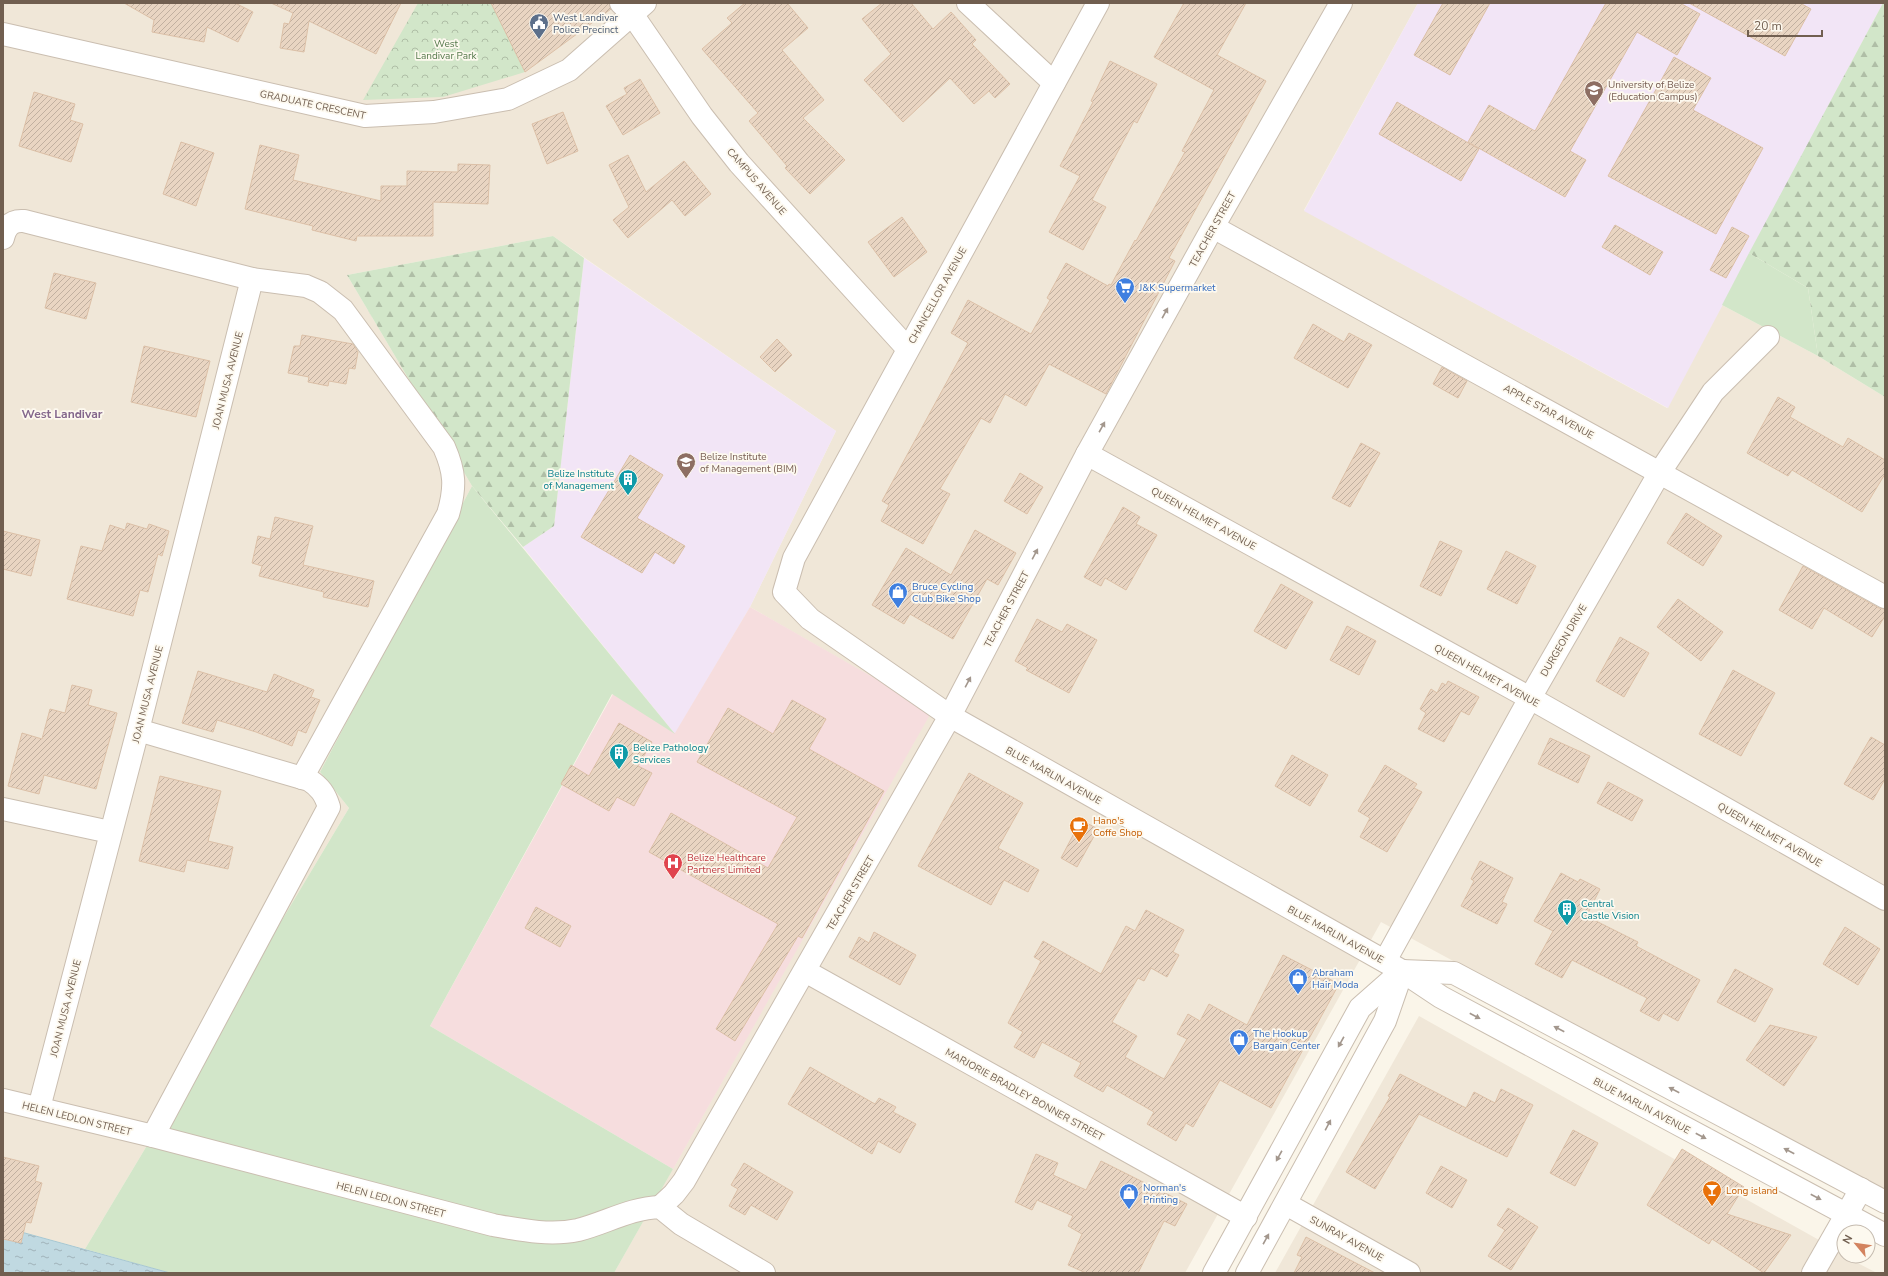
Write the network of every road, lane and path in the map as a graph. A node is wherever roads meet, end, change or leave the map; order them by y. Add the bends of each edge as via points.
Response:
1 (968, 3) edge
2 (1098, 3) edge
3 (1341, 3) edge
4 (633, 7) edge
5 (3, 34) edge
6 (1054, 83) junction
7 (1213, 227) junction
8 (8, 230) edge
9 (252, 279) junction
10 (1768, 337) dead end
11 (907, 348) junction
12 (1088, 454) junction
13 (1660, 472) junction
14 (784, 592) joint
15 (1885, 596) edge
16 (1530, 698) junction
17 (950, 716) junction
18 (138, 730) junction
19 (302, 778) junction
20 (3, 809) edge
21 (110, 832) junction
22 (1885, 899) edge
23 (1393, 966) junction
24 (805, 971) junction
25 (3, 1100) edge
26 (39, 1108) junction
27 (153, 1136) junction
28 (1861, 1189) junction
29 (1885, 1202) edge
30 (1286, 1204) junction
31 (660, 1206) junction
32 (1846, 1214) junction
33 (1246, 1217) junction
34 (1885, 1235) edge
35 (764, 1273) edge
36 (1214, 1273) edge
37 (1247, 1273) edge
38 (1409, 1273) edge
39 (1813, 1273) edge

1 - 6 street
2 - 6 street, CHANCELLOR AVENUE
3 - 7 street, TEACHER STREET
4 - 5 street, GRADUATE CRESCENT via 569,70 508,99 434,112 365,116
4 - 11 street, CAMPUS AVENUE via 702,116 739,163
6 - 11 street, CHANCELLOR AVENUE
12 -> 7 street, TEACHER STREET
7 - 13 street, APPLE STAR AVENUE
8 - 9 street via 24,221
9 - 18 street, JOAN MUSA AVENUE
9 - 19 street via 306,286 320,292 343,310 444,447 451,463 454,480 448,514
10 - 13 street, DURGEON DRIVE via 1713,392
11 - 14 street, CHANCELLOR AVENUE via 794,558
12 - 16 street, QUEEN HELMET AVENUE
17 -> 12 street, TEACHER STREET
13 - 15 street, APPLE STAR AVENUE
13 - 16 street, DURGEON DRIVE
14 - 17 street, BLUE MARLIN AVENUE via 810,618
16 - 22 street, QUEEN HELMET AVENUE
16 - 23 street, DURGEON DRIVE
17 - 23 street, BLUE MARLIN AVENUE
17 - 24 street, TEACHER STREET
18 - 19 street
18 - 21 street, JOAN MUSA AVENUE
19 - 27 street via 320,788 329,807
20 - 21 street
21 - 26 street, JOAN MUSA AVENUE
28 -> 23 street, BLUE MARLIN AVENUE via 1454,973
30 -> 23 street via 1385,1021
23 -> 32 street, BLUE MARLIN AVENUE via 1441,997
23 -> 33 street via 1360,1008
24 - 31 street, TEACHER STREET via 684,1180 674,1194
24 - 33 street, MARJORIE BRADLEY BONNER STREET
25 - 26 street, HELEN LEDLON STREET
26 - 27 street, HELEN LEDLON STREET
27 - 31 street, HELEN LEDLON STREET via 493,1225 525,1231 554,1233 578,1230 632,1210
28 - 29 street, BLUE MARLIN AVENUE
28 - 32 street
37 -> 30 street
30 - 38 street, SUNRAY AVENUE
31 - 35 street via 681,1224
32 - 34 street, BLUE MARLIN AVENUE
32 - 39 street
33 - 36 street

